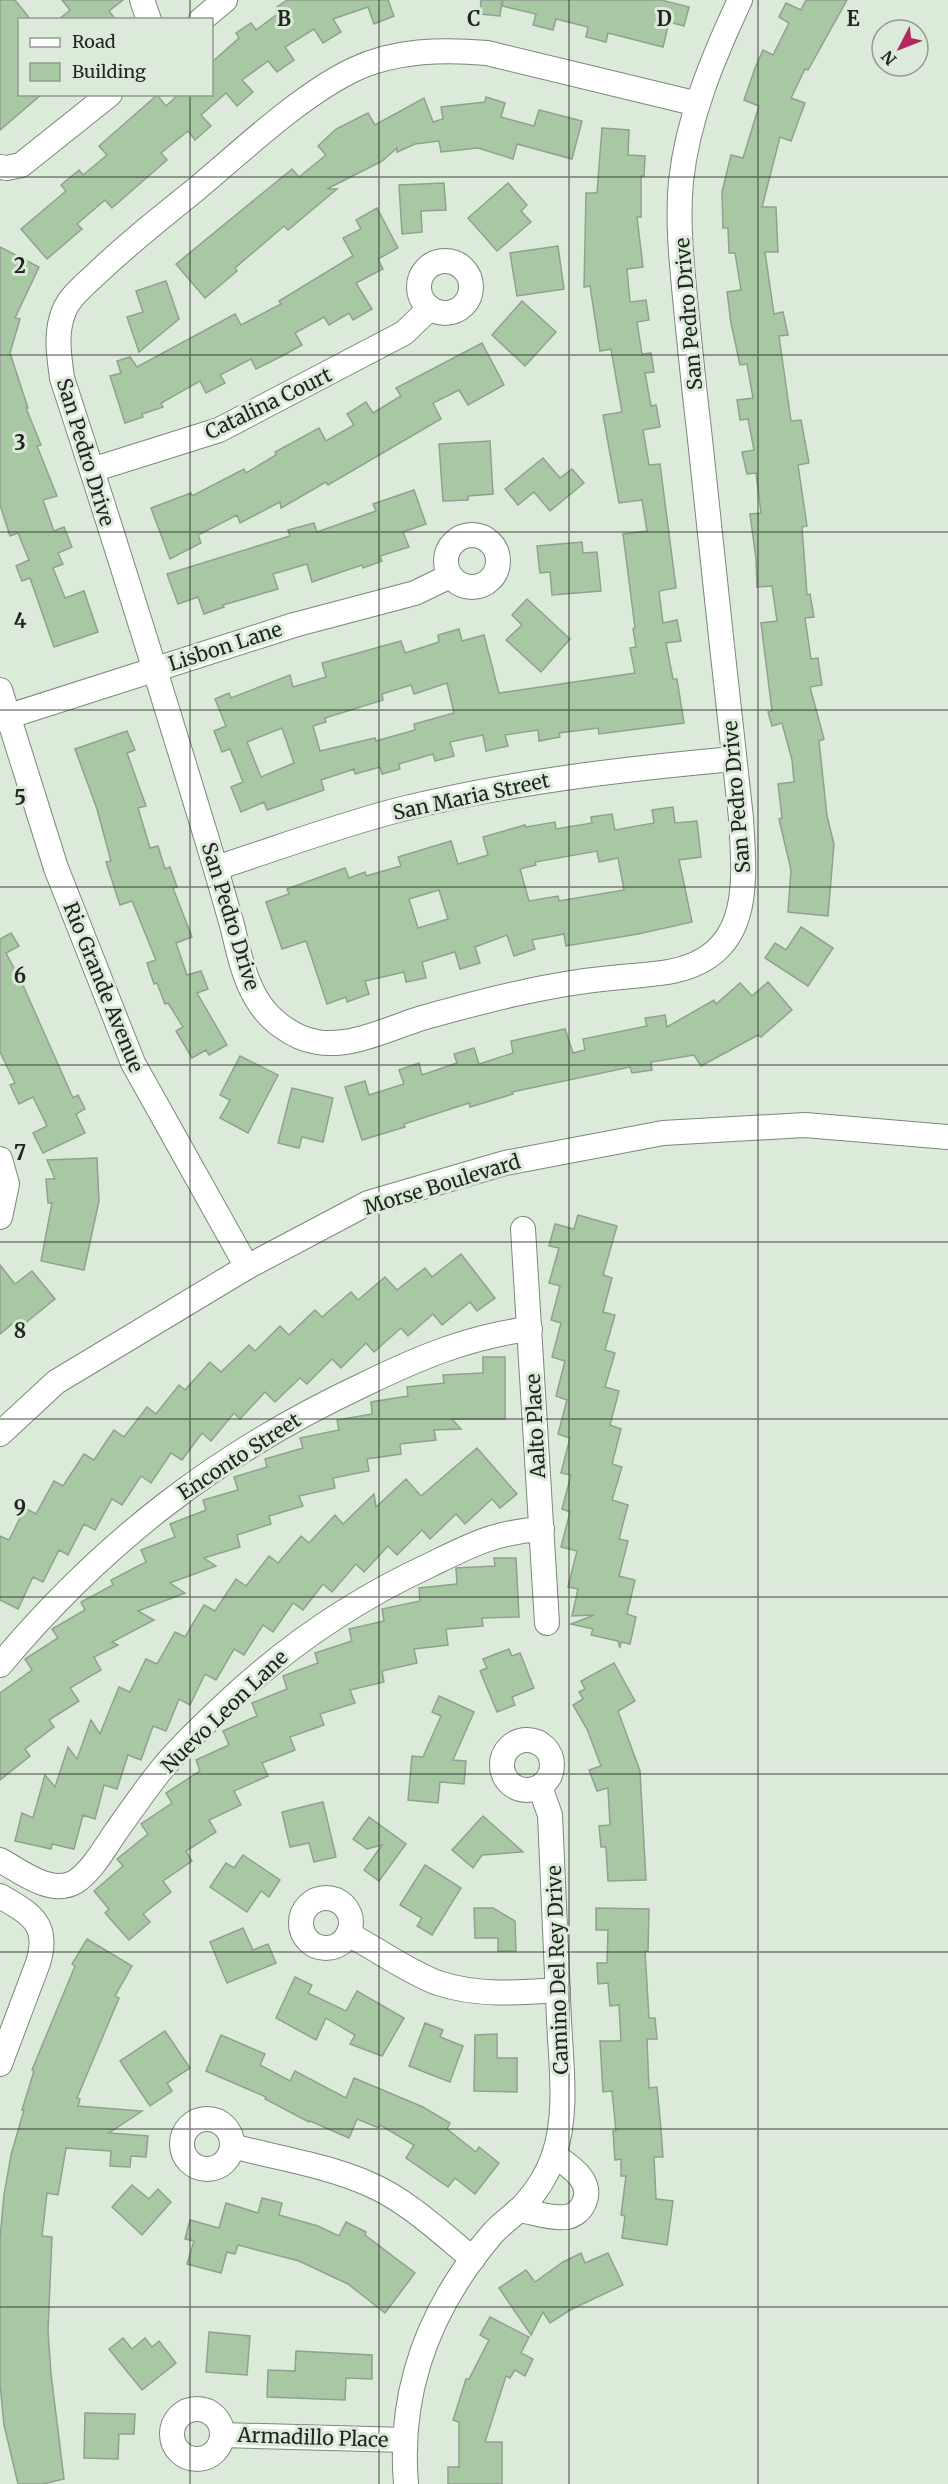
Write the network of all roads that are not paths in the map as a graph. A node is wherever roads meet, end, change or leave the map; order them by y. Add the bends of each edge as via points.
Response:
1 (141, 0) edge
2 (225, 0) edge
3 (740, 0) edge
4 (148, 18) edge
5 (203, 18) edge
6 (108, 96) edge
7 (698, 104) junction
8 (0, 167) edge
9 (430, 308) dead end
10 (92, 470) junction
11 (450, 576) dead end
12 (155, 669) junction
13 (0, 690) edge
14 (4, 718) edge
15 (734, 759) junction
16 (216, 868) junction
17 (948, 1137) edge
18 (0, 1159) edge
19 (0, 1217) edge
20 (523, 1229) dead end
21 (247, 1268) junction
22 (530, 1329) junction
23 (0, 1434) edge
24 (542, 1529) junction
25 (548, 1623) dead end
26 (0, 1665) edge
27 (540, 1787) dead end
28 (0, 1860) edge
29 (0, 1896) edge
30 (348, 1934) dead end
31 (558, 1990) junction
32 (0, 2064) edge
33 (232, 2146) dead end
34 (554, 2155) junction
35 (519, 2210) junction
36 (473, 2259) junction
37 (222, 2435) dead end
38 (405, 2440) junction
39 (406, 2484) edge

1 - 4 street
2 - 5 street
3 - 7 street, San Pedro Drive
6 - 8 street via 21,165
7 - 10 street, San Pedro Drive via 487,52 452,50 383,59 323,87 120,251 64,309 57,334 62,378
7 - 15 street, San Pedro Drive via 681,180 681,264
9 - 10 street, Catalina Court via 404,333 219,430
10 - 12 street, San Pedro Drive
11 - 12 street, Lisbon Lane via 416,593 294,625
12 - 14 street, Lisbon Lane
12 - 16 street, San Pedro Drive
13 - 14 street, Rio Grande Avenue
14 - 21 street, Rio Grande Avenue via 56,868 133,1064
15 - 16 street, San Maria Street via 564,778 455,797 351,824
15 - 16 street, San Pedro Drive via 745,876 742,903 731,930 709,956 670,972 540,989 338,1043 315,1042 292,1033 272,1019 256,999 245,975
17 - 21 street, Morse Boulevard via 805,1125 663,1133 505,1163 368,1203
18 - 19 street via 7,1184
20 - 22 street, Aalto Place
21 - 23 street, Morse Boulevard via 56,1382
22 - 24 street, Aalto Place
22 - 26 street, Enconto Street via 501,1332 408,1363 252,1443 156,1510 117,1543 54,1603
24 - 25 street, Aalto Place
24 - 28 street, Nuevo Leon Lane via 491,1536 398,1580 306,1635 263,1669 190,1738 162,1769 99,1857 74,1882 57,1886 41,1883
27 - 31 street, Camino Del Rey Drive via 550,1815
29 - 32 street via 29,1914 43,1935 43,1949
30 - 31 street via 436,1982 462,1989 495,1993
31 - 34 street, Camino Del Rey Drive via 562,2106 560,2137
33 - 36 street via 369,2184 395,2198
34 - 35 street, Camino Del Rey Drive via 539,2185
34 - 35 street via 579,2174 585,2184 583,2205 565,2217
35 - 36 street, Camino Del Rey Drive via 494,2231
36 - 38 street, Camino Del Rey Drive via 439,2311 424,2347 410,2393
37 - 38 street, Armadillo Place
38 - 39 street, Camino Del Rey Drive

